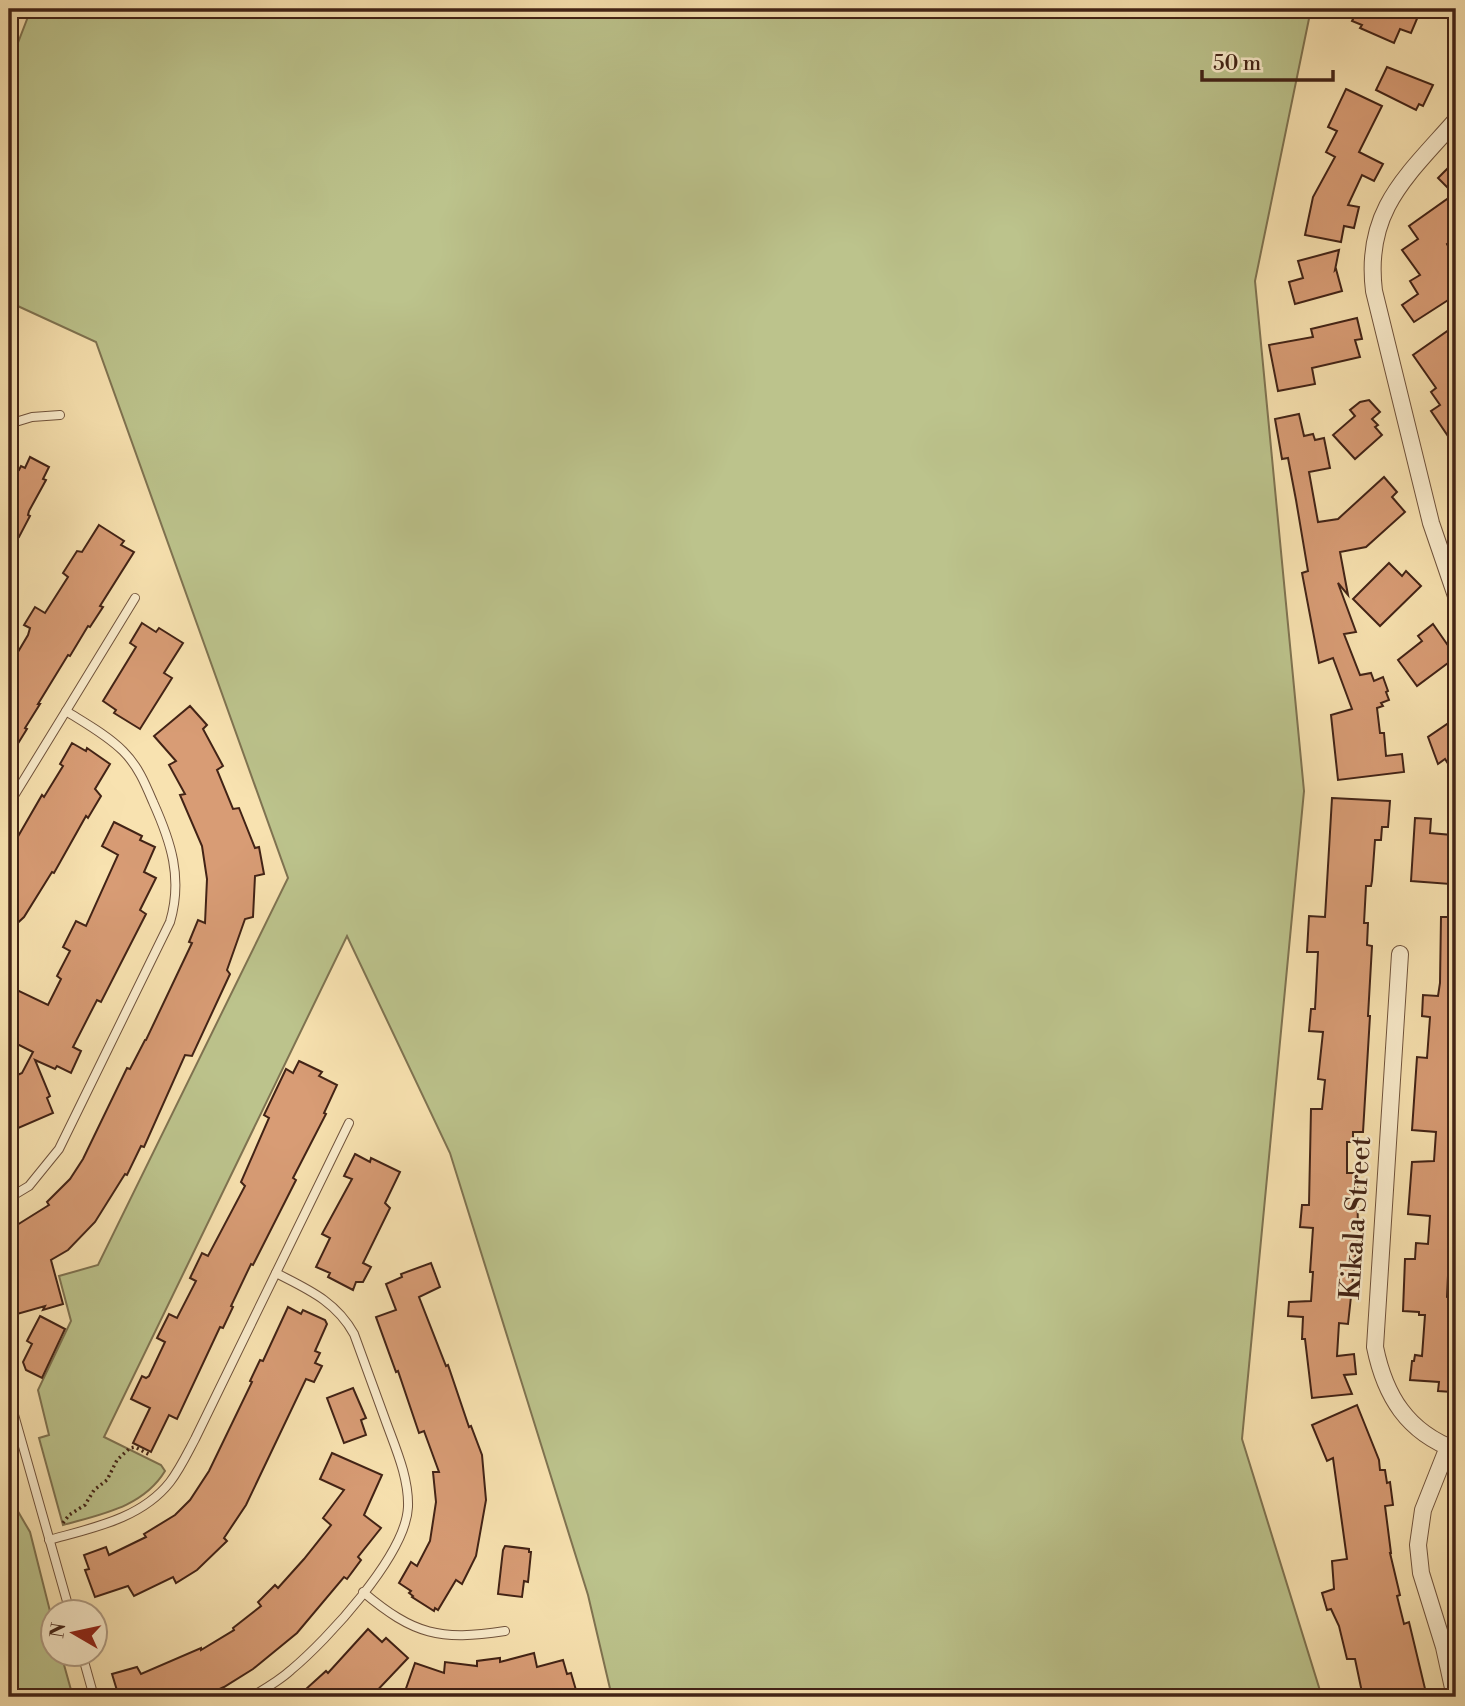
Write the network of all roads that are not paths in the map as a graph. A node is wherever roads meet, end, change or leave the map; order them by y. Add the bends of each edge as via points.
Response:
1 (1456, 121) edge
2 (60, 415) dead end
3 (9, 424) edge
4 (1456, 596) edge
5 (135, 598) dead end
6 (66, 711) junction
7 (9, 804) edge
8 (1401, 954) dead end
9 (349, 1123) dead end
10 (9, 1198) edge
11 (275, 1273) junction
12 (9, 1397) edge
13 (1452, 1449) edge
14 (50, 1540) junction
15 (363, 1592) junction
16 (66, 1598) edge
17 (505, 1631) dead end
18 (86, 1668) edge
19 (94, 1697) edge
20 (251, 1697) edge
21 (1455, 1697) edge

1 - 4 street via 1387,205 1371,257 1377,303 1431,523
2 - 3 lane
5 - 6 lane
6 - 7 lane
6 - 10 lane via 113,741 142,776 174,859 175,905 59,1149 29,1186
8 - 13 street, Kikala Street via 1376,1347 1386,1388 1397,1406 1423,1433
9 - 11 lane
11 - 14 lane via 170,1483 123,1518
11 - 15 lane via 324,1298 345,1318 404,1475 408,1506 403,1532
12 - 14 lane
13 - 21 street via 1423,1510 1418,1545 1421,1573
14 - 16 lane
15 - 17 lane via 398,1619 433,1634 463,1637
15 - 20 lane via 315,1648
18 - 19 lane

